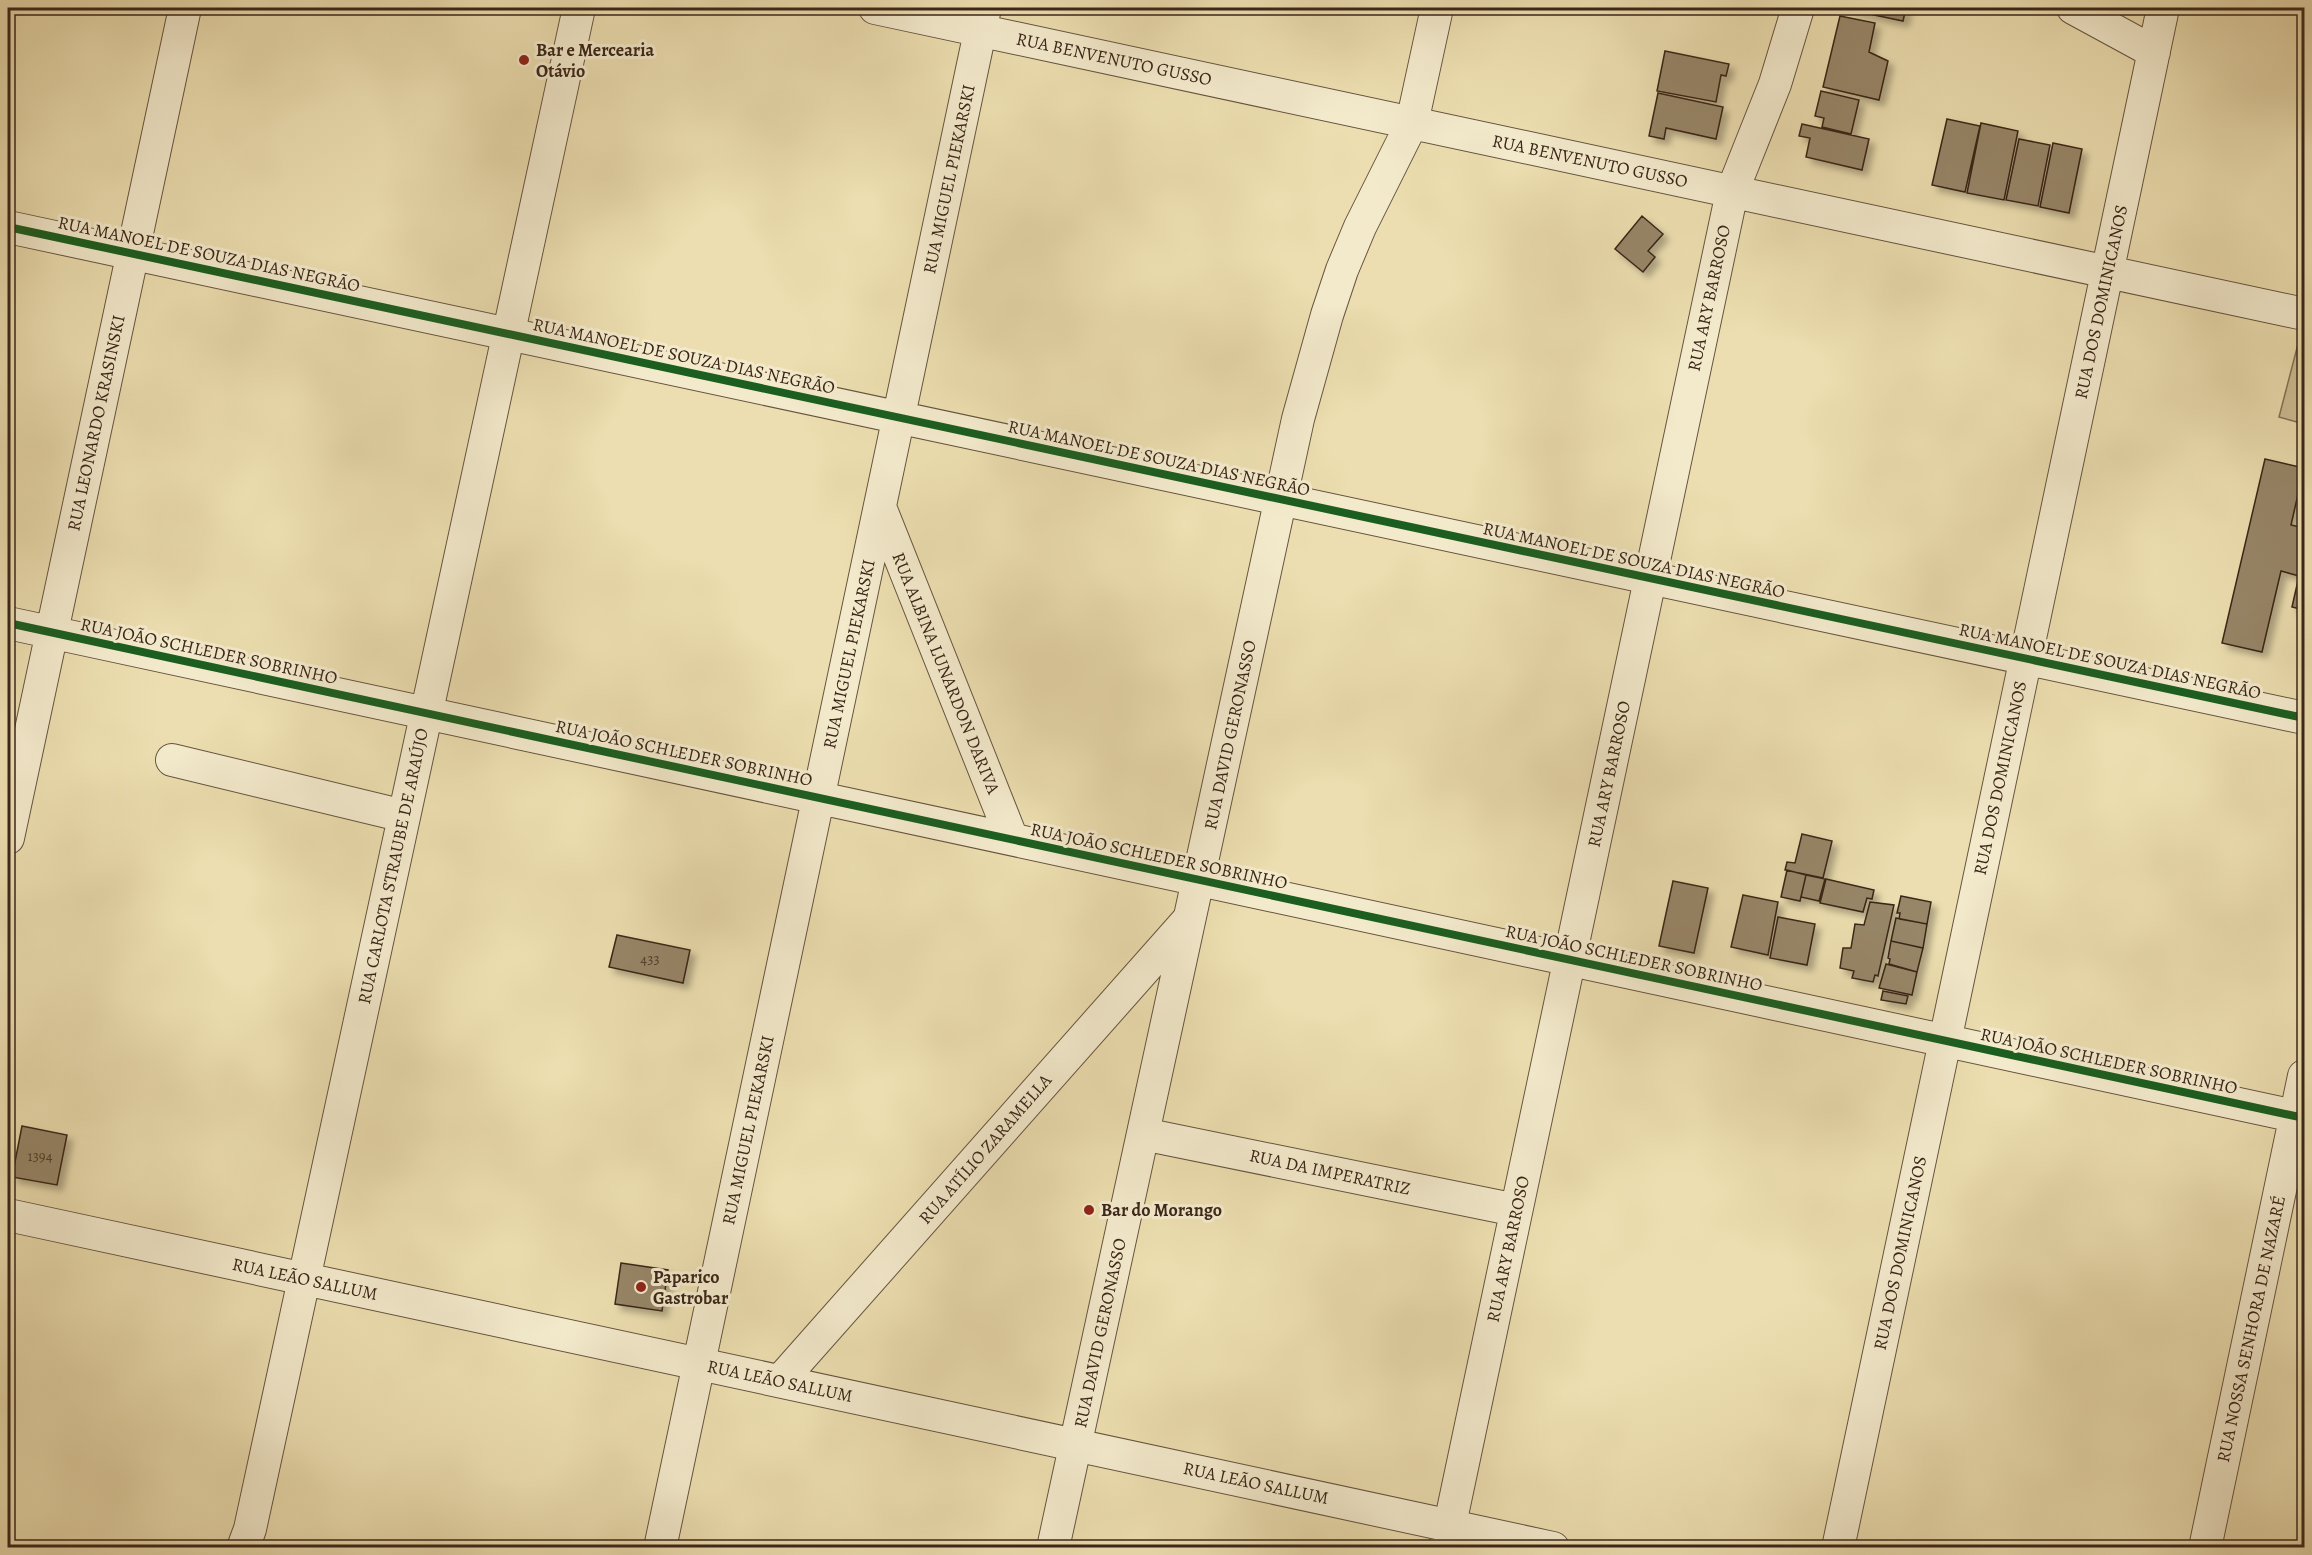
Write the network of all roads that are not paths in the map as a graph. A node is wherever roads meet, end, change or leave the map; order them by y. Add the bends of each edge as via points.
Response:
1 (185, 8) edge
2 (579, 8) edge
3 (875, 8) edge
4 (1437, 8) edge
5 (1798, 8) edge
6 (2073, 8) edge
7 (2163, 8) edge
8 (982, 19) edge
9 (2154, 52) junction
10 (1412, 123) junction
11 (1732, 192) junction
12 (8, 227) edge
13 (132, 253) junction
14 (2107, 272) junction
15 (2304, 315) edge
16 (508, 334) junction
17 (899, 417) junction
18 (1281, 499) junction
19 (880, 507) junction
20 (1650, 578) junction
21 (8, 622) edge
22 (52, 632) junction
23 (2025, 659) junction
24 (426, 713) junction
25 (2304, 718) edge
26 (172, 760) dead end
27 (819, 797) junction
28 (404, 816) junction
29 (8, 838) edge
30 (1012, 839) junction
31 (1198, 879) junction
32 (1190, 917) junction
33 (1569, 960) junction
34 (1944, 1041) junction
35 (2304, 1076) edge
36 (2300, 1117) edge
37 (1143, 1134) junction
38 (1516, 1210) junction
39 (8, 1215) edge
40 (303, 1279) junction
41 (699, 1364) junction
42 (780, 1382) junction
43 (1076, 1445) junction
44 (1447, 1536) edge
45 (243, 1548) edge
46 (660, 1548) edge
47 (1053, 1548) edge
48 (1554, 1548) edge
49 (1838, 1548) edge
50 (2205, 1548) edge

1 - 13 street, RUA LEONARDO KRASINSKI
2 - 16 street, RUA CARLOTA STRAUBE DE ARAÚJO
3 - 8 street, RUA BENVENUTO GUSSO
4 - 10 street, RUA DAVID GERONASSO
5 - 11 street, RUA ARY BARROSO via 1775,84
6 - 9 street
7 - 9 street, RUA DOS DOMINICANOS
8 - 10 street, RUA BENVENUTO GUSSO
8 - 17 street, RUA MIGUEL PIEKARSKI
9 - 14 street, RUA DOS DOMINICANOS
10 - 11 street, RUA BENVENUTO GUSSO
10 - 18 street, RUA DAVID GERONASSO via 1338,281 1311,368
11 - 14 street, RUA BENVENUTO GUSSO
11 - 20 street, RUA ARY BARROSO
12 - 13 street, RUA MANOEL DE SOUZA DIAS NEGRÃO
13 - 16 street, RUA MANOEL DE SOUZA DIAS NEGRÃO
13 - 22 street, RUA LEONARDO KRASINSKI
14 - 15 street, RUA BENVENUTO GUSSO
14 - 23 street, RUA DOS DOMINICANOS
16 - 17 street, RUA MANOEL DE SOUZA DIAS NEGRÃO
16 - 24 street, RUA CARLOTA STRAUBE DE ARAÚJO
17 - 18 street, RUA MANOEL DE SOUZA DIAS NEGRÃO
17 - 19 street, RUA MIGUEL PIEKARSKI
18 - 20 street, RUA MANOEL DE SOUZA DIAS NEGRÃO
18 - 31 street, RUA DAVID GERONASSO
19 - 27 street, RUA MIGUEL PIEKARSKI
19 - 30 street, RUA ALBINA LUNARDON DARIVA
20 - 23 street, RUA MANOEL DE SOUZA DIAS NEGRÃO
20 - 33 street, RUA ARY BARROSO
21 - 22 street, RUA JOÃO SCHLEDER SOBRINHO
22 - 24 street, RUA JOÃO SCHLEDER SOBRINHO
22 - 29 street, RUA LEONARDO KRASINSKI
23 - 25 street, RUA MANOEL DE SOUZA DIAS NEGRÃO
23 - 34 street, RUA DOS DOMINICANOS
24 - 27 street, RUA JOÃO SCHLEDER SOBRINHO
24 - 28 street, RUA CARLOTA STRAUBE DE ARAÚJO
26 - 28 street
27 - 30 street, RUA JOÃO SCHLEDER SOBRINHO
27 - 41 street, RUA MIGUEL PIEKARSKI
28 - 40 street, RUA CARLOTA STRAUBE DE ARAÚJO
30 - 31 street, RUA JOÃO SCHLEDER SOBRINHO
31 - 32 street, RUA DAVID GERONASSO
31 - 33 street, RUA JOÃO SCHLEDER SOBRINHO
32 - 37 street, RUA DAVID GERONASSO
32 - 42 street, RUA ATÍLIO ZARAMELLA
33 - 34 street, RUA JOÃO SCHLEDER SOBRINHO
33 - 38 street, RUA ARY BARROSO
34 - 36 street, RUA JOÃO SCHLEDER SOBRINHO
34 - 49 street, RUA DOS DOMINICANOS
35 - 36 street, RUA NOSSA SENHORA DE NAZARÉ
36 - 50 street, RUA NOSSA SENHORA DE NAZARÉ
37 - 38 street, RUA DA IMPERATRIZ
37 - 43 street, RUA DAVID GERONASSO
38 - 44 street, RUA ARY BARROSO
39 - 40 street, RUA LEÃO SALLUM
40 - 41 street, RUA LEÃO SALLUM
40 - 45 street, RUA CARLOTA STRAUBE DE ARAÚJO
41 - 42 street, RUA LEÃO SALLUM
41 - 46 street, RUA MIGUEL PIEKARSKI
42 - 43 street, RUA LEÃO SALLUM
43 - 44 street, RUA LEÃO SALLUM
43 - 47 street, RUA DAVID GERONASSO
44 - 48 street, RUA LEÃO SALLUM

